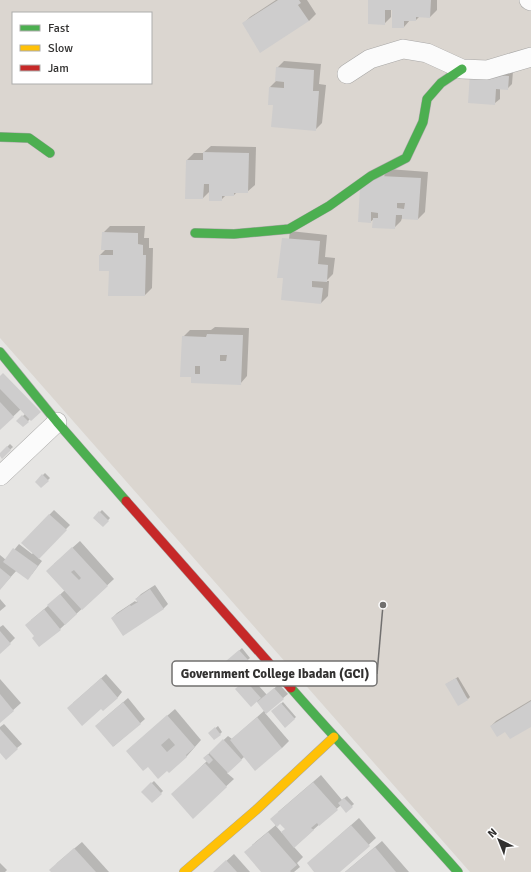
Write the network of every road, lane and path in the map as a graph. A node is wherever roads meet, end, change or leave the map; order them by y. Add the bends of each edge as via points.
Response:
1 (531, 57) edge
2 (462, 68) junction
3 (347, 74) dead end
4 (0, 137) edge
5 (50, 153) dead end
6 (195, 233) dead end
7 (0, 352) edge
8 (58, 422) junction
9 (0, 476) edge
10 (334, 737) junction
11 (454, 870) edge
12 (184, 872) edge

1 - 2 street via 487,70
2 - 3 street via 427,53 403,49 370,59
2 - 6 street via 441,83 427,99 423,122 406,158 371,176 329,206 289,229 234,234
4 - 5 street via 29,138
7 - 8 street
8 - 9 street
8 - 10 street
10 - 11 street
10 - 12 street via 256,810

